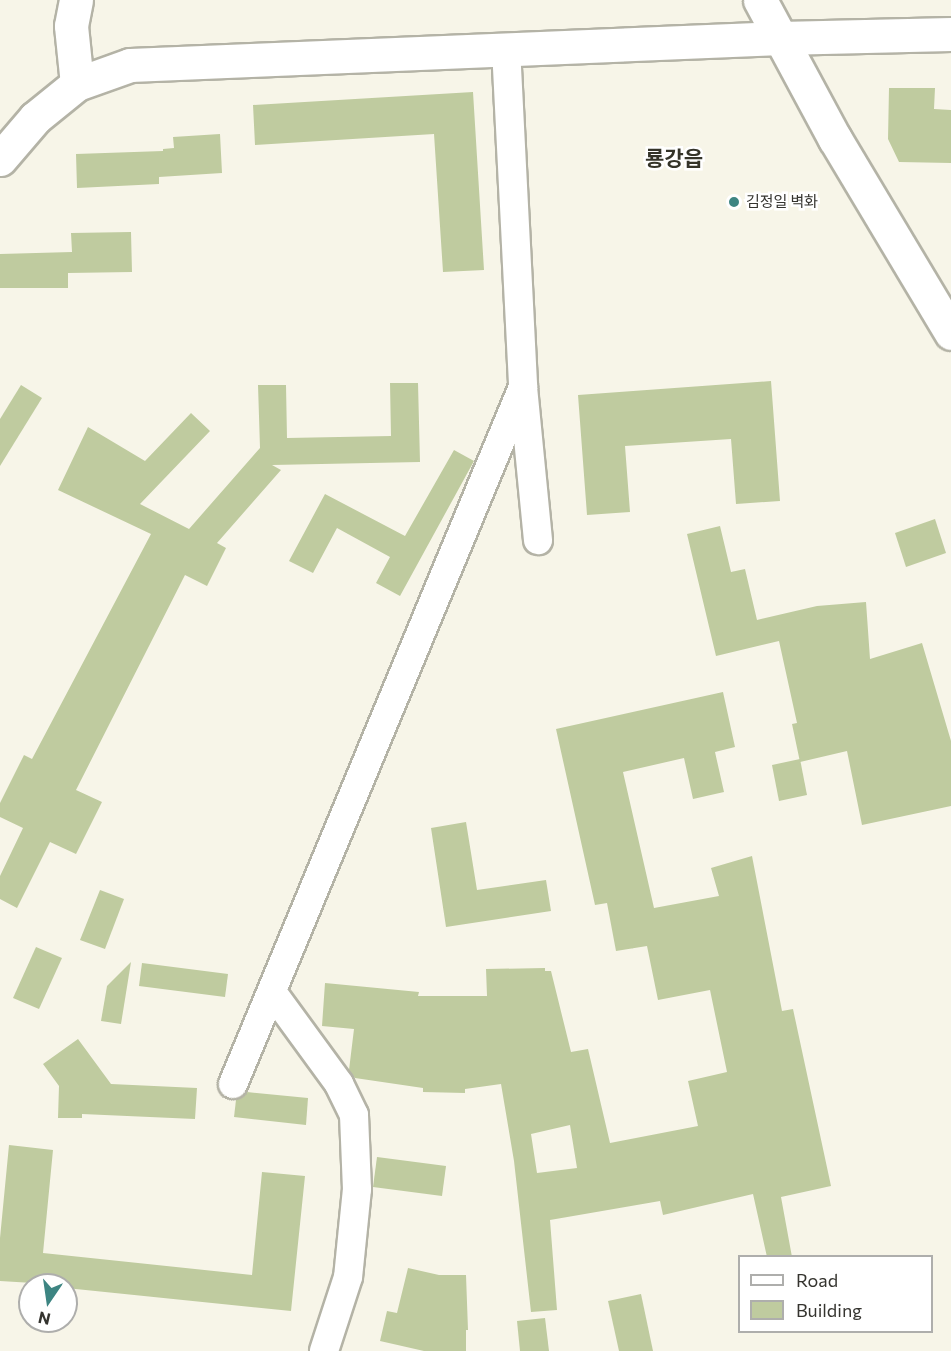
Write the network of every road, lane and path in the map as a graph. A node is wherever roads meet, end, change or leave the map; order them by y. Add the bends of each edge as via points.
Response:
1 (76, 0) edge
2 (760, 0) edge
3 (951, 34) edge
4 (780, 38) junction
5 (506, 48) junction
6 (77, 84) junction
7 (0, 159) edge
8 (951, 333) edge
9 (523, 387) junction
10 (538, 540) dead end
11 (272, 992) junction
12 (233, 1084) dead end
13 (324, 1351) edge

1 - 6 main road via 72,26
2 - 4 main road
3 - 4 main road
4 - 5 main road
4 - 8 main road via 835,139
5 - 6 main road via 130,64
5 - 9 street
6 - 7 main road via 35,118
9 - 10 street
9 - 11 street
11 - 12 street
11 - 13 street via 339,1084 354,1115 357,1189 348,1277

